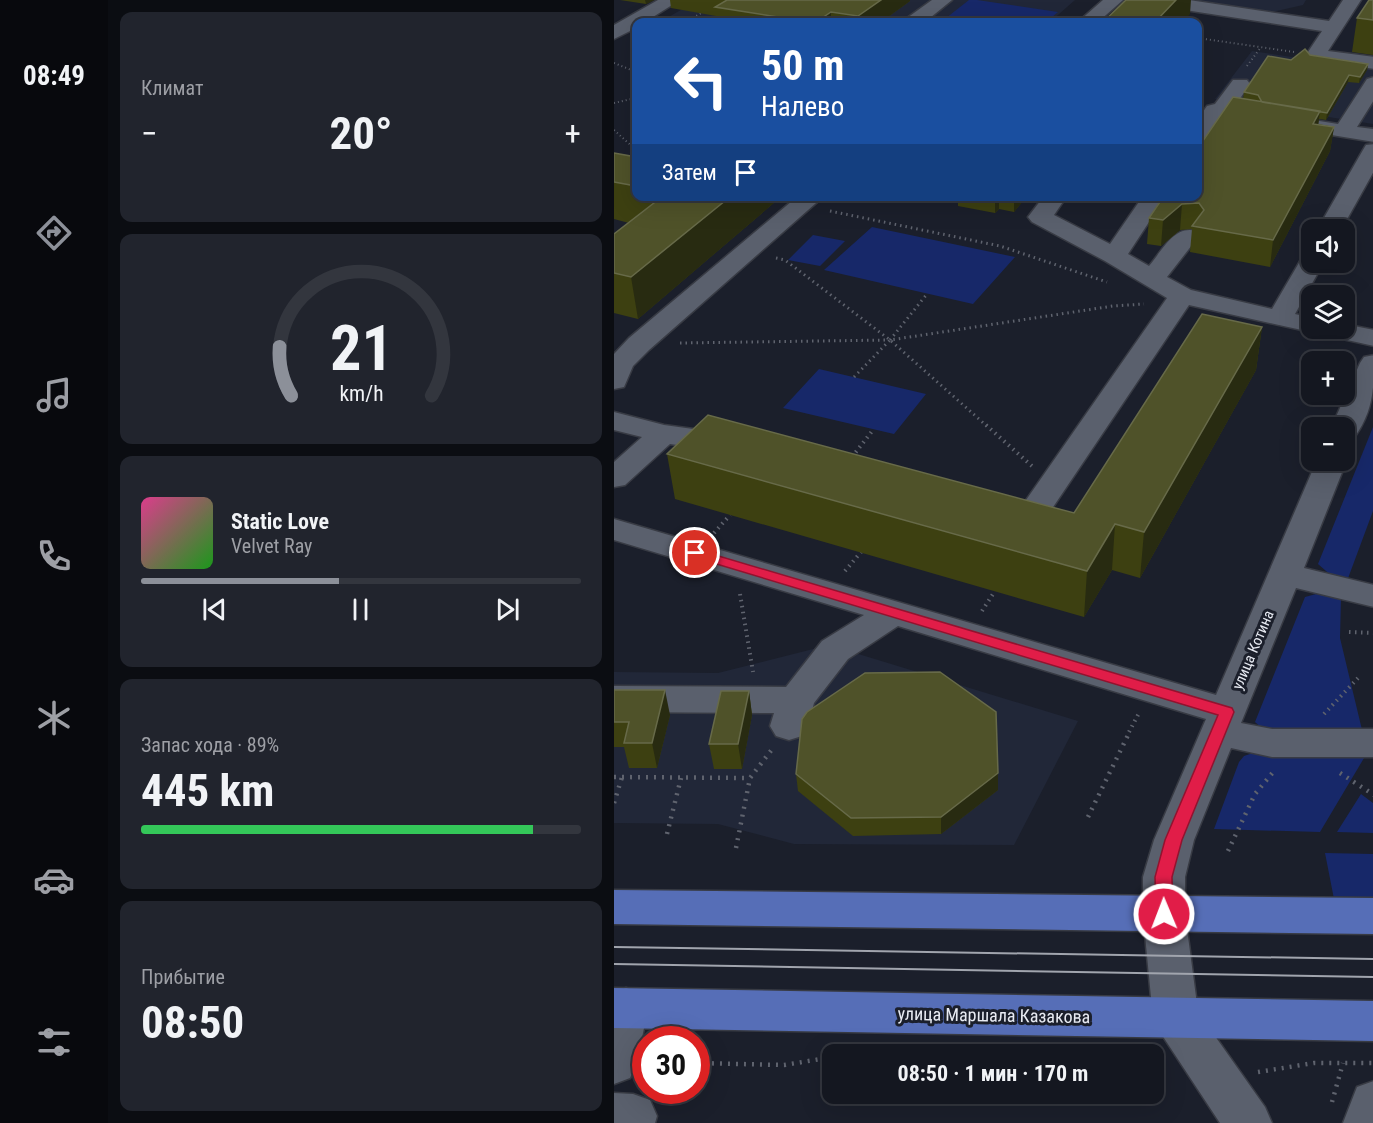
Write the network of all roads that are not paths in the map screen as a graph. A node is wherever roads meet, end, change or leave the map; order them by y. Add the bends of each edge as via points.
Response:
1 (671, 0) edge
2 (943, 0) edge
3 (1114, 0) edge
4 (1151, 0) edge
5 (1352, 0) edge
6 (1218, 10) junction
7 (646, 18) edge
8 (919, 18) edge
9 (1092, 18) edge
10 (632, 26) edge
11 (1334, 27) junction
12 (1202, 30) edge
13 (614, 33) edge
14 (1373, 63) edge
15 (1373, 83) edge
16 (1240, 84) dead end
17 (1348, 124) junction
18 (1202, 128) edge
19 (1373, 128) edge
20 (1373, 136) edge
21 (1373, 150) edge
22 (808, 201) edge
23 (1052, 201) edge
24 (1152, 201) edge
25 (1335, 219) edge
26 (1187, 236) dead end
27 (1114, 255) junction
28 (1305, 273) edge
29 (1152, 279) junction
30 (1182, 296) junction
31 (1279, 319) junction
32 (1301, 324) edge
33 (1355, 334) edge
34 (1373, 338) edge
35 (627, 342) edge
36 (1373, 363) edge
37 (614, 381) edge
38 (1350, 417) edge
39 (614, 421) edge
40 (664, 434) junction
41 (756, 449) edge
42 (1327, 471) edge
43 (614, 478) edge
44 (977, 502) edge
45 (614, 529) edge
46 (1284, 574) junction
47 (1373, 596) edge
48 (893, 613) junction
49 (614, 699) edge
50 (1222, 722) junction
51 (1373, 743) edge
52 (614, 907) edge
53 (1164, 914) junction
54 (1373, 916) edge
55 (620, 1008) edge
56 (1176, 1018) junction
57 (614, 1063) edge
58 (1363, 1084) edge
59 (614, 1115) edge
60 (631, 1123) edge
61 (1248, 1123) edge

1 - 7 street
2 - 8 street
3 - 9 street
4 - 6 street
5 - 11 street
6 - 11 street
6 - 12 street
10 - 13 street
11 - 14 street via 1316,55
15 - 17 street
16 - 17 street via 1225,104
17 - 19 street
18 - 20 street via 1214,110
21 - 25 street
22 - 35 street via 748,252
23 - 27 street via 1040,217
24 - 27 street
26 - 29 street
27 - 29 street
28 - 31 street
29 - 30 street
30 - 31 street
30 - 44 street via 1032,515
31 - 32 street
33 - 34 street
35 - 37 street
36 - 38 street
39 - 40 street
40 - 41 street
40 - 43 street
42 - 46 street, улица Котина
45 - 48 street
46 - 47 street
46 - 50 street, улица Котина
48 - 49 street via 836,650 792,713 758,700
48 - 50 street via 1104,688 1151,690
50 - 51 street via 1272,743
50 - 53 street, улица Котина via 1174,840 1164,877
52 - 53 main road
53 - 54 main road
53 - 56 street, улица Котина
55 - 56 main road, улица Маршала Казакова
55 - 57 street
56 - 58 main road, улица Маршала Казакова
56 - 61 street
59 - 60 street via 633,1116

